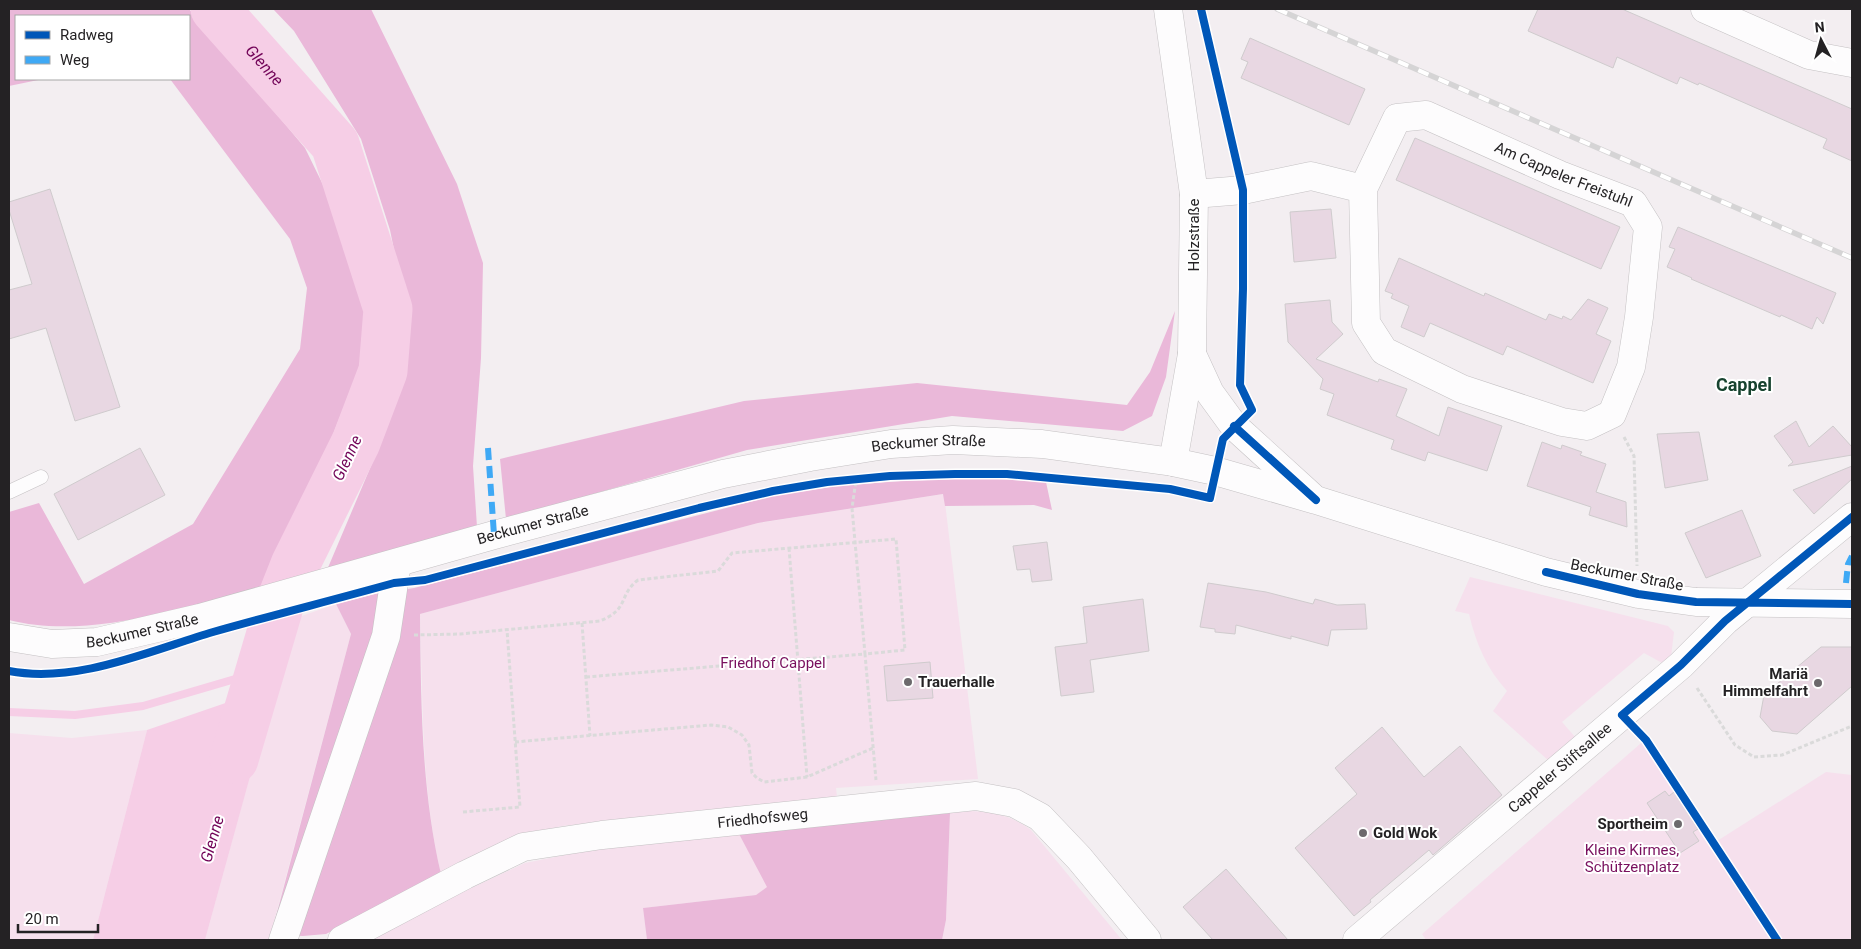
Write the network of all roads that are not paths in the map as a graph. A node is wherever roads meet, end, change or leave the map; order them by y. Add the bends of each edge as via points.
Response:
1 (1168, 9) edge
2 (1705, 9) edge
3 (1852, 63) edge
4 (1362, 189) junction
5 (1194, 194) junction
6 (1192, 354) junction
7 (1173, 462) junction
8 (40, 477) dead end
9 (9, 492) edge
10 (1316, 500) junction
11 (1852, 517) edge
12 (396, 564) junction
13 (1749, 603) junction
14 (1852, 604) edge
15 (9, 637) edge
16 (283, 940) edge
17 (342, 940) edge
18 (1147, 940) edge
19 (1357, 940) edge

1 - 5 street, Holzstraße
2 - 3 street via 1809,55
4 - 4 street, Am Cappeler Freistuhl via 1397,118 1426,115 1560,175 1633,203 1648,227 1631,367 1612,414 1587,426 1562,422 1462,389 1384,351 1366,323
4 - 5 street via 1311,176 1243,190
5 - 6 street, Holzstraße
6 - 7 street, Holzstraße
6 - 10 street via 1210,393 1234,426
7 - 10 street, Beckumer Straße
7 - 12 street, Beckumer Straße via 1042,444 953,440 891,444 722,474
8 - 9 lane
10 - 13 street, Beckumer Straße via 1546,572 1638,594 1696,602
11 - 13 street, Cappeler Stiftsallee
12 - 15 street, Beckumer Straße via 200,618 97,642 52,644
12 - 16 street via 386,636
13 - 14 street, Beckumer Straße
13 - 19 street, Cappeler Stiftsallee via 1725,621 1681,665
17 - 18 street, Friedhofsweg via 523,847 602,835 976,796 1014,803 1040,817 1079,858

